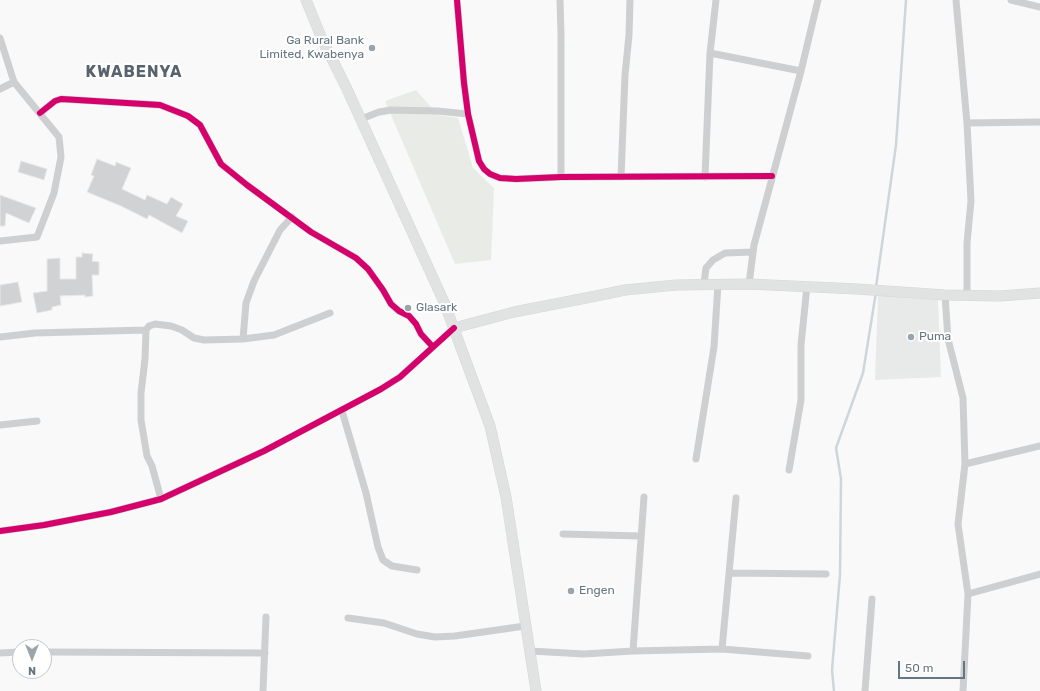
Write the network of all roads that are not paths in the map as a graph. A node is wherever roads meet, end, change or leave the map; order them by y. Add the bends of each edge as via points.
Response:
1 (306, 0) edge
2 (457, 0) edge
3 (560, 0) edge
4 (630, 0) edge
5 (716, 0) edge
6 (818, 0) edge
7 (1011, 0) edge
8 (957, 1) edge
9 (1040, 6) edge
10 (0, 38) edge
11 (710, 53) junction
12 (801, 71) junction
13 (14, 82) junction
14 (0, 89) edge
15 (40, 113) junction
16 (468, 114) junction
17 (361, 119) junction
18 (1040, 122) edge
19 (967, 123) junction
20 (772, 176) junction
21 (561, 177) junction
22 (621, 177) junction
23 (705, 177) junction
24 (292, 217) junction
25 (0, 241) edge
26 (753, 252) junction
27 (704, 284) junction
28 (718, 284) junction
29 (749, 284) junction
30 (807, 286) junction
31 (1040, 293) edge
32 (945, 295) junction
33 (967, 296) junction
34 (330, 313) dead end
35 (454, 328) junction
36 (146, 330) junction
37 (0, 337) edge
38 (243, 339) junction
39 (434, 347) junction
40 (342, 411) junction
41 (37, 421) dead end
42 (0, 425) edge
43 (1040, 446) edge
44 (696, 459) dead end
45 (965, 464) junction
46 (789, 470) dead end
47 (644, 497) dead end
48 (736, 498) dead end
49 (161, 499) junction
50 (0, 532) edge
51 (563, 534) dead end
52 (641, 536) junction
53 (417, 570) dead end
54 (729, 573) junction
55 (826, 574) dead end
56 (1040, 574) edge
57 (968, 594) junction
58 (872, 599) dead end
59 (266, 618) dead end
60 (348, 618) dead end
61 (525, 626) junction
62 (722, 649) junction
63 (530, 651) junction
64 (633, 651) junction
65 (12, 652) edge
66 (52, 652) edge
67 (0, 653) edge
68 (265, 653) junction
69 (808, 656) dead end
70 (264, 691) edge
71 (536, 691) edge
72 (865, 691) edge
73 (963, 691) edge

1 - 17 main road via 316,27
2 - 16 street
3 - 21 street
4 - 22 street
5 - 11 street
6 - 12 street
7 - 9 street
8 - 19 street via 956,16
10 - 13 street
11 - 12 street
11 - 23 street
12 - 20 street
13 - 14 street
13 - 15 street
15 - 24 street via 55,100 61,99 160,105 176,110 200,125 221,164
15 - 25 street via 59,137 61,157 54,193 36,238
16 - 17 street via 391,110
16 - 21 street via 479,161 490,174 500,178 516,179
17 - 35 main road
18 - 19 street
19 - 33 street via 971,201 967,243
20 - 23 street
20 - 26 street
21 - 22 street
22 - 23 street
24 - 38 street via 280,230 254,282 246,303
24 - 39 street via 311,232 356,258 368,269 391,304 409,316
26 - 27 street via 725,253 713,260 706,268
26 - 29 street
27 - 28 main road
27 - 35 main road via 624,290 514,312
28 - 29 main road
28 - 44 street via 714,347
29 - 30 main road
30 - 32 main road
30 - 46 street via 801,345 801,400
31 - 33 main road
32 - 33 main road
32 - 45 street via 948,339 963,398
34 - 38 street via 274,335
35 - 39 street
35 - 61 main road via 490,426 499,462
36 - 37 street via 35,333
36 - 38 street via 155,324 165,324 204,340
36 - 49 street via 141,420 147,456
39 - 40 street via 400,376
40 - 49 street
40 - 53 street via 383,560 392,566
41 - 42 street
43 - 45 street
45 - 57 street via 958,524
47 - 52 street
48 - 54 street
49 - 50 street via 111,512
51 - 52 street
52 - 64 street
54 - 55 street
54 - 62 street
56 - 57 street
57 - 73 street
58 - 72 street
59 - 68 street
60 - 61 street via 384,623 435,637
61 - 63 main road
62 - 64 street
62 - 69 street
63 - 64 street via 584,654
63 - 71 main road
65 - 67 street
66 - 68 street
68 - 70 street

